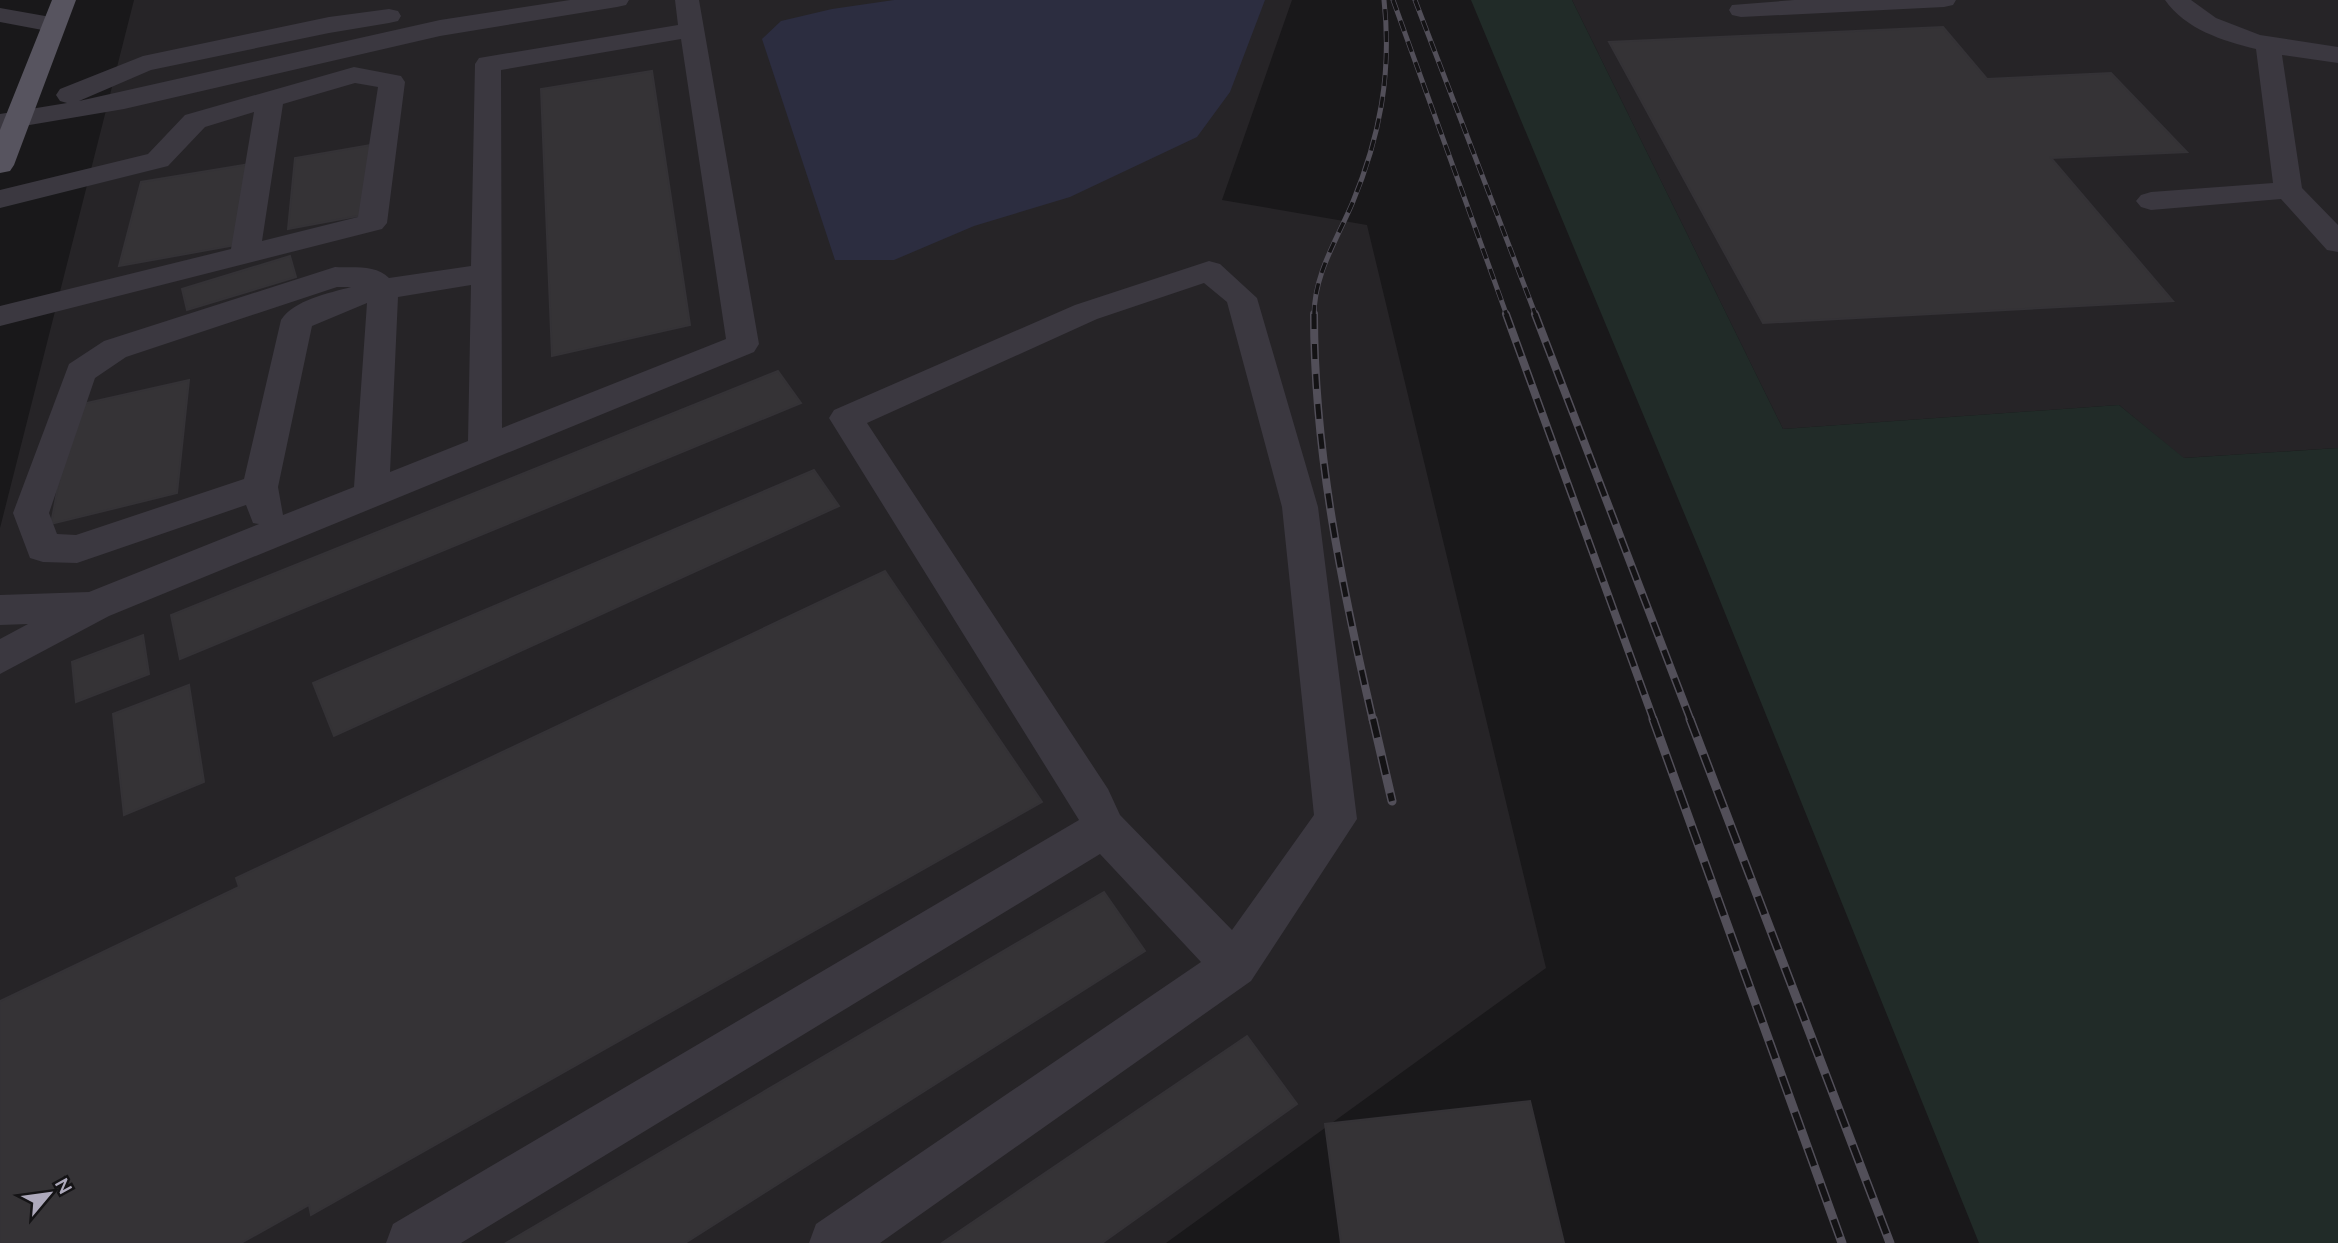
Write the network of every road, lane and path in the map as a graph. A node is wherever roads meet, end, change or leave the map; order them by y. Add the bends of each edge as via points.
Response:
1 (64, 0) edge
2 (492, 0) edge
3 (617, 0) edge
4 (1944, 0) edge
5 (2177, 0) edge
6 (1741, 10) dead end
7 (0, 15) edge
8 (690, 15) edge
9 (53, 24) junction
10 (2268, 45) junction
11 (2338, 55) edge
12 (270, 99) junction
13 (9, 119) edge
14 (0, 165) edge
15 (2288, 190) junction
16 (0, 199) edge
17 (2151, 201) dead end
18 (2338, 243) edge
19 (245, 253) junction
20 (486, 273) junction
21 (383, 290) junction
22 (0, 316) edge
23 (485, 447) junction
24 (260, 487) junction
25 (371, 495) junction
26 (271, 535) junction
27 (96, 605) junction
28 (0, 610) edge
29 (0, 657) edge
30 (1104, 828) junction
31 (1234, 965) junction
32 (412, 1243) edge
33 (835, 1243) edge

1 - 9 main road
2 - 13 street via 328,25 143,64
3 - 13 street via 440,28 124,101
4 - 6 street
5 - 10 street via 2213,25
7 - 9 street
8 - 20 street via 488,64
8 - 23 street via 743,344
9 - 13 main road
10 - 11 street
10 - 15 street
12 - 16 street via 195,121 158,160
12 - 19 street
12 - 19 street via 354,75 392,82 372,223
13 - 14 main road
15 - 17 street
15 - 18 street
19 - 22 street
20 - 21 street
20 - 23 street
21 - 24 street via 314,309 297,320
21 - 24 street via 372,278 335,276 115,349 81,372 31,513 43,548 77,549
21 - 25 street
23 - 25 street
24 - 26 street
25 - 26 street
26 - 27 street
27 - 28 street
27 - 29 street
30 - 31 street
30 - 31 street via 1093,802 846,418 1086,312 1209,271 1241,298 1300,508 1336,819
30 - 32 street
31 - 33 street

